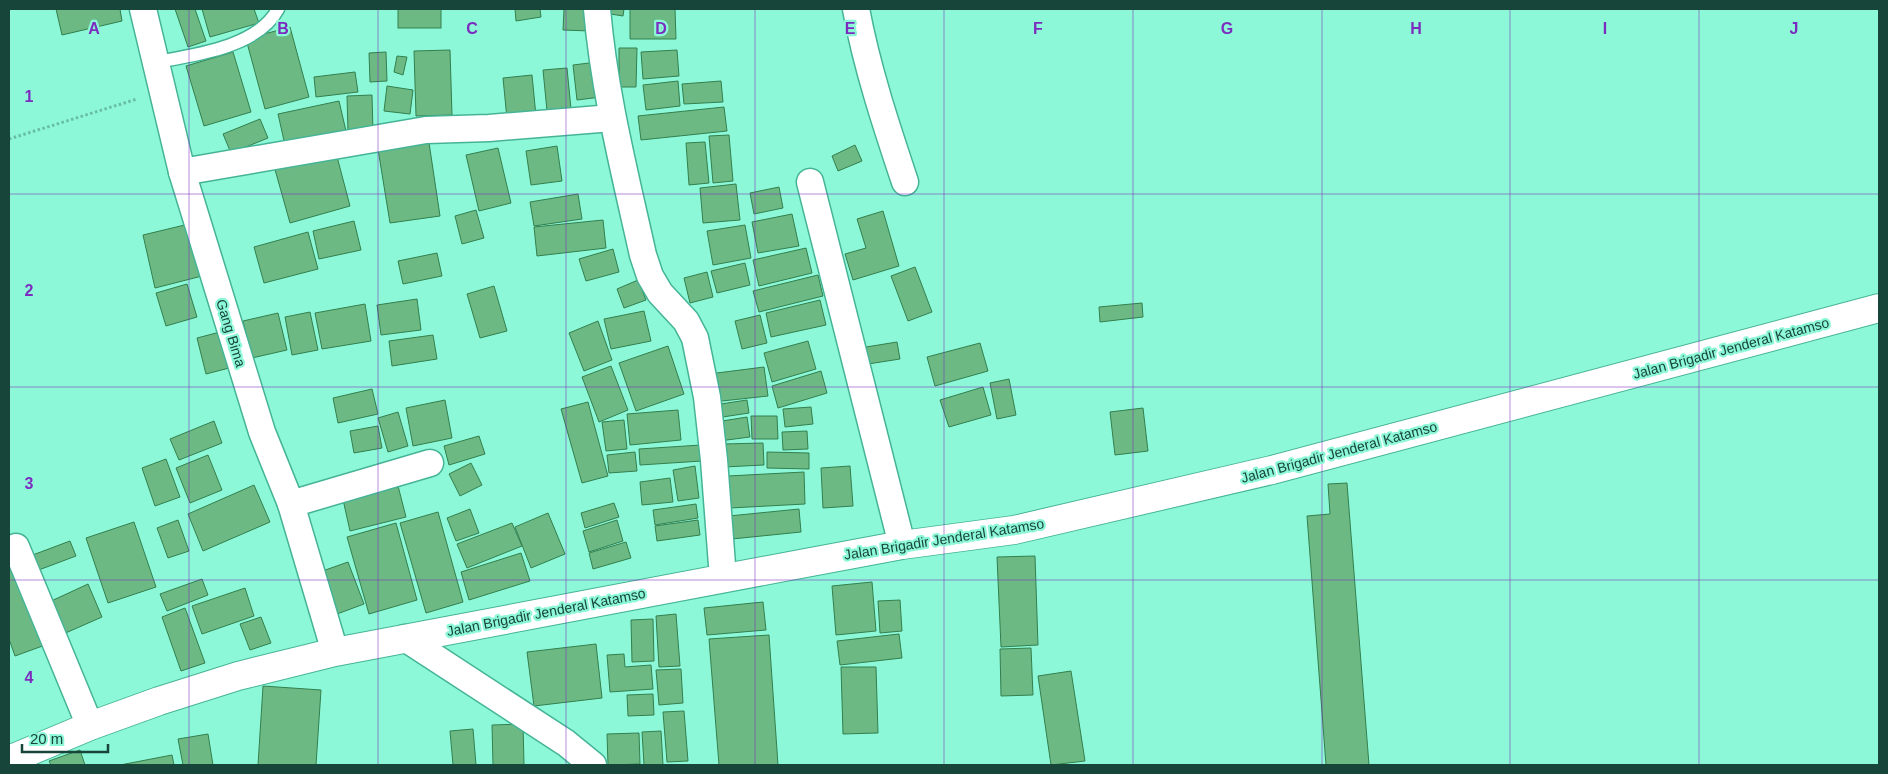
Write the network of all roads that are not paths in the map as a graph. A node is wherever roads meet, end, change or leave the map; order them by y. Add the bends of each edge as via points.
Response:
1 (143, 9) edge
2 (278, 9) edge
3 (596, 9) edge
4 (856, 9) edge
5 (156, 62) junction
6 (612, 118) junction
7 (182, 172) junction
8 (810, 182) dead end
9 (905, 182) dead end
10 (1879, 308) edge
11 (430, 464) dead end
12 (291, 504) junction
13 (902, 545) junction
14 (16, 547) dead end
15 (723, 578) junction
16 (405, 638) junction
17 (335, 652) junction
18 (90, 726) junction
19 (26, 759) edge
20 (593, 765) edge

1 - 5 street, Gang Bima
2 - 5 lane via 269,22 228,47
3 - 6 street
4 - 9 street via 881,111
5 - 7 street, Gang Bima
6 - 7 street via 426,130
6 - 15 street via 650,276 686,321 695,338 707,397
7 - 12 street, Gang Bima via 262,432
8 - 13 street
10 - 13 main road, Jalan Brigadir Jenderal Katamso via 1272,470 1014,530
11 - 12 street
12 - 17 street, Gang Bima
13 - 15 main road, Jalan Brigadir Jenderal Katamso
14 - 18 street
15 - 16 main road, Jalan Brigadir Jenderal Katamso
16 - 17 main road, Jalan Brigadir Jenderal Katamso
16 - 20 street via 566,743
17 - 18 main road, Jalan Brigadir Jenderal Katamso via 238,676
18 - 19 main road, Jalan Brigadir Jenderal Katamso

